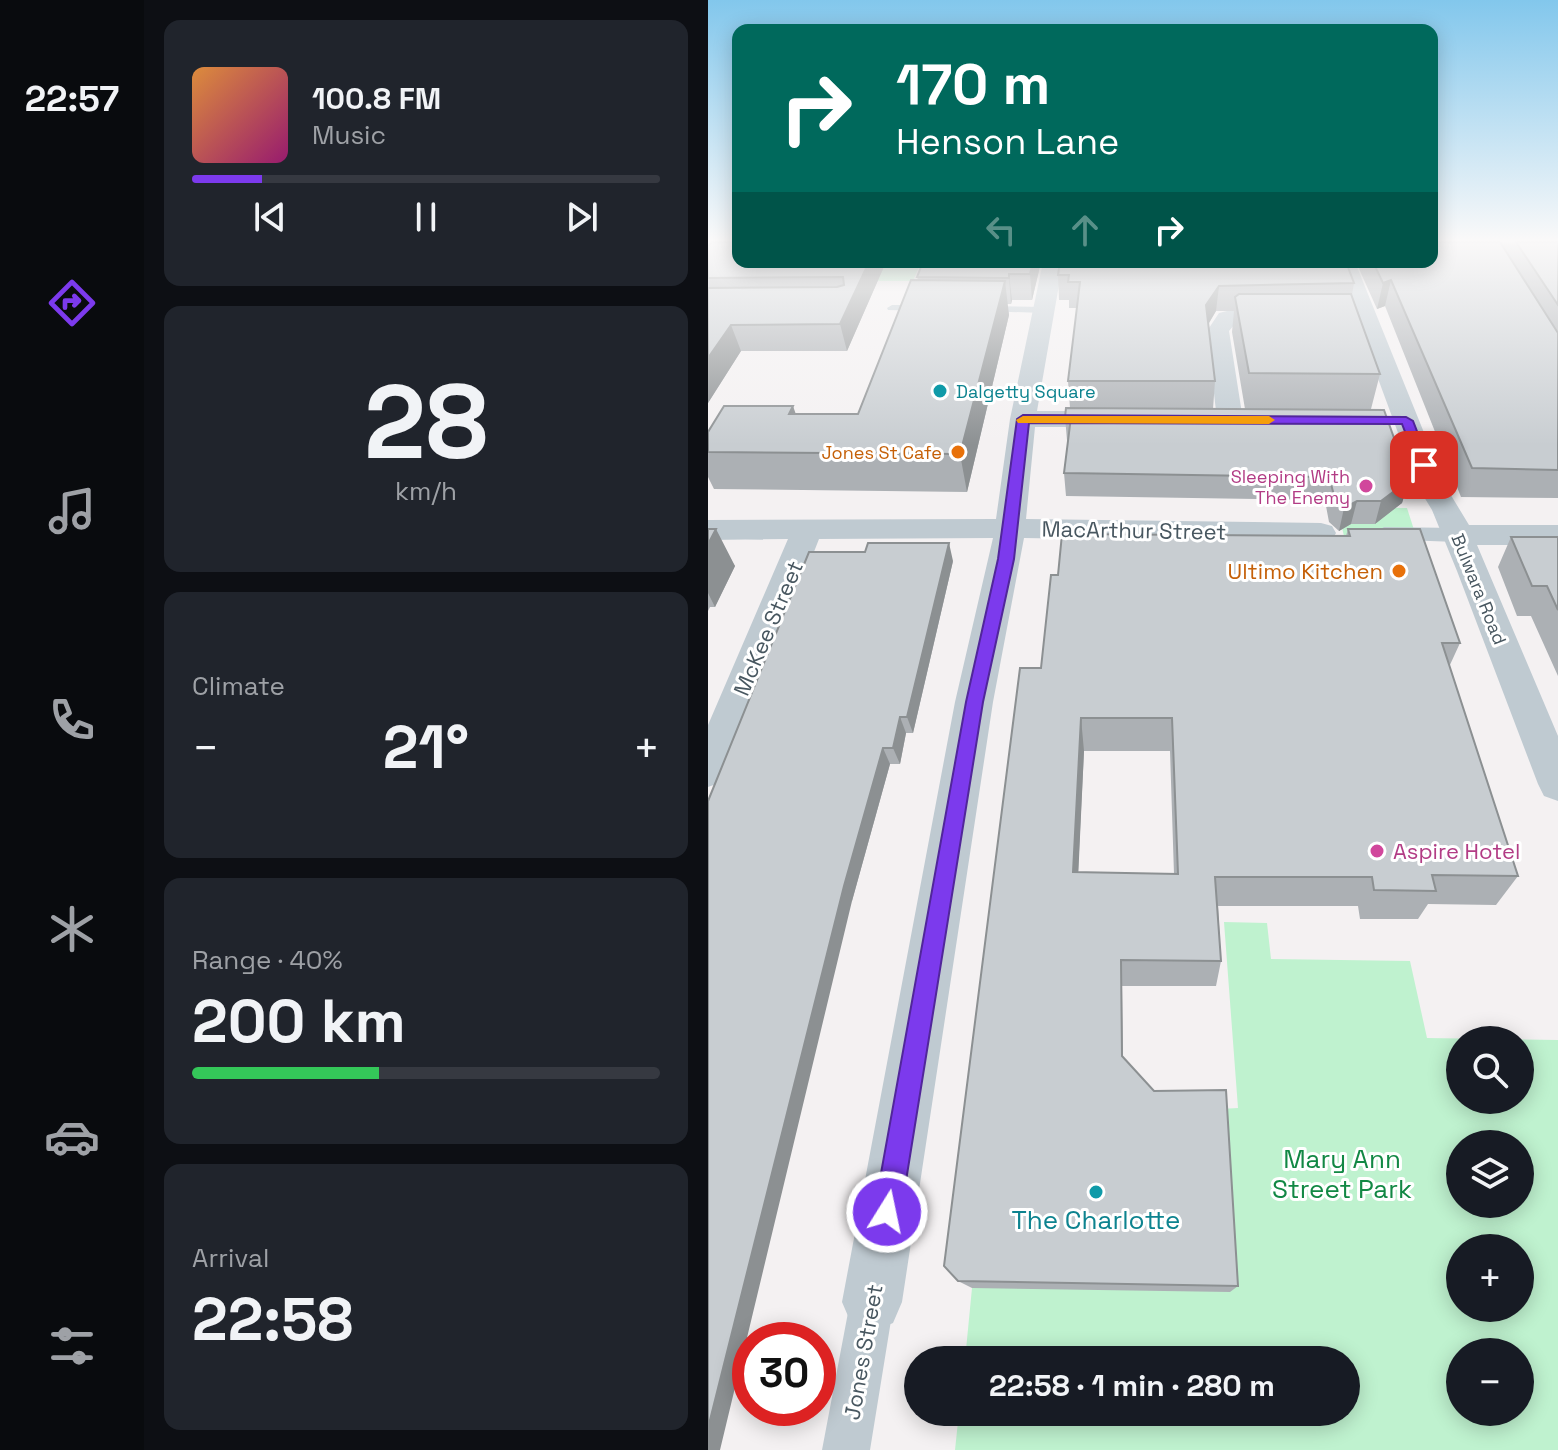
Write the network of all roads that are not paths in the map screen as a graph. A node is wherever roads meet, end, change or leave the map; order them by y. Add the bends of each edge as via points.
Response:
1 (1019, 310) edge
2 (1044, 310) joint
3 (1363, 310) edge
4 (1305, 318) edge
5 (1336, 319) edge
6 (1367, 319) junction
7 (1023, 419) junction
8 (1141, 419) edge
9 (1200, 420) edge
10 (1230, 420) junction
11 (1259, 420) edge
12 (1375, 420) edge
13 (1406, 421) junction
14 (1010, 528) junction
15 (808, 529) junction
16 (708, 530) edge
17 (1321, 533) edge
18 (1367, 534) edge
19 (1457, 535) junction
20 (1558, 535) edge
21 (708, 771) edge
22 (1558, 784) edge
23 (872, 1302) joint
24 (846, 1450) edge

1 - 2 lane
2 - 7 street, Jones Street
3 - 6 street, Bulwara Road
4 - 10 street via 1227,318 1218,331
5 - 6 street
6 - 13 street, Bulwara Road
7 - 8 street
7 - 14 street, Jones Street
9 - 10 street
10 - 11 street
12 - 13 street
13 - 19 street, Bulwara Road
14 - 15 street, MacArthur Street
14 - 17 street, MacArthur Street
14 - 23 street, Jones Street via 974,702
15 - 16 street, MacArthur Street
15 - 21 street, McKee Street
18 - 19 street
19 - 20 street
19 - 22 street, Bulwara Road
23 - 24 street, Jones Street

